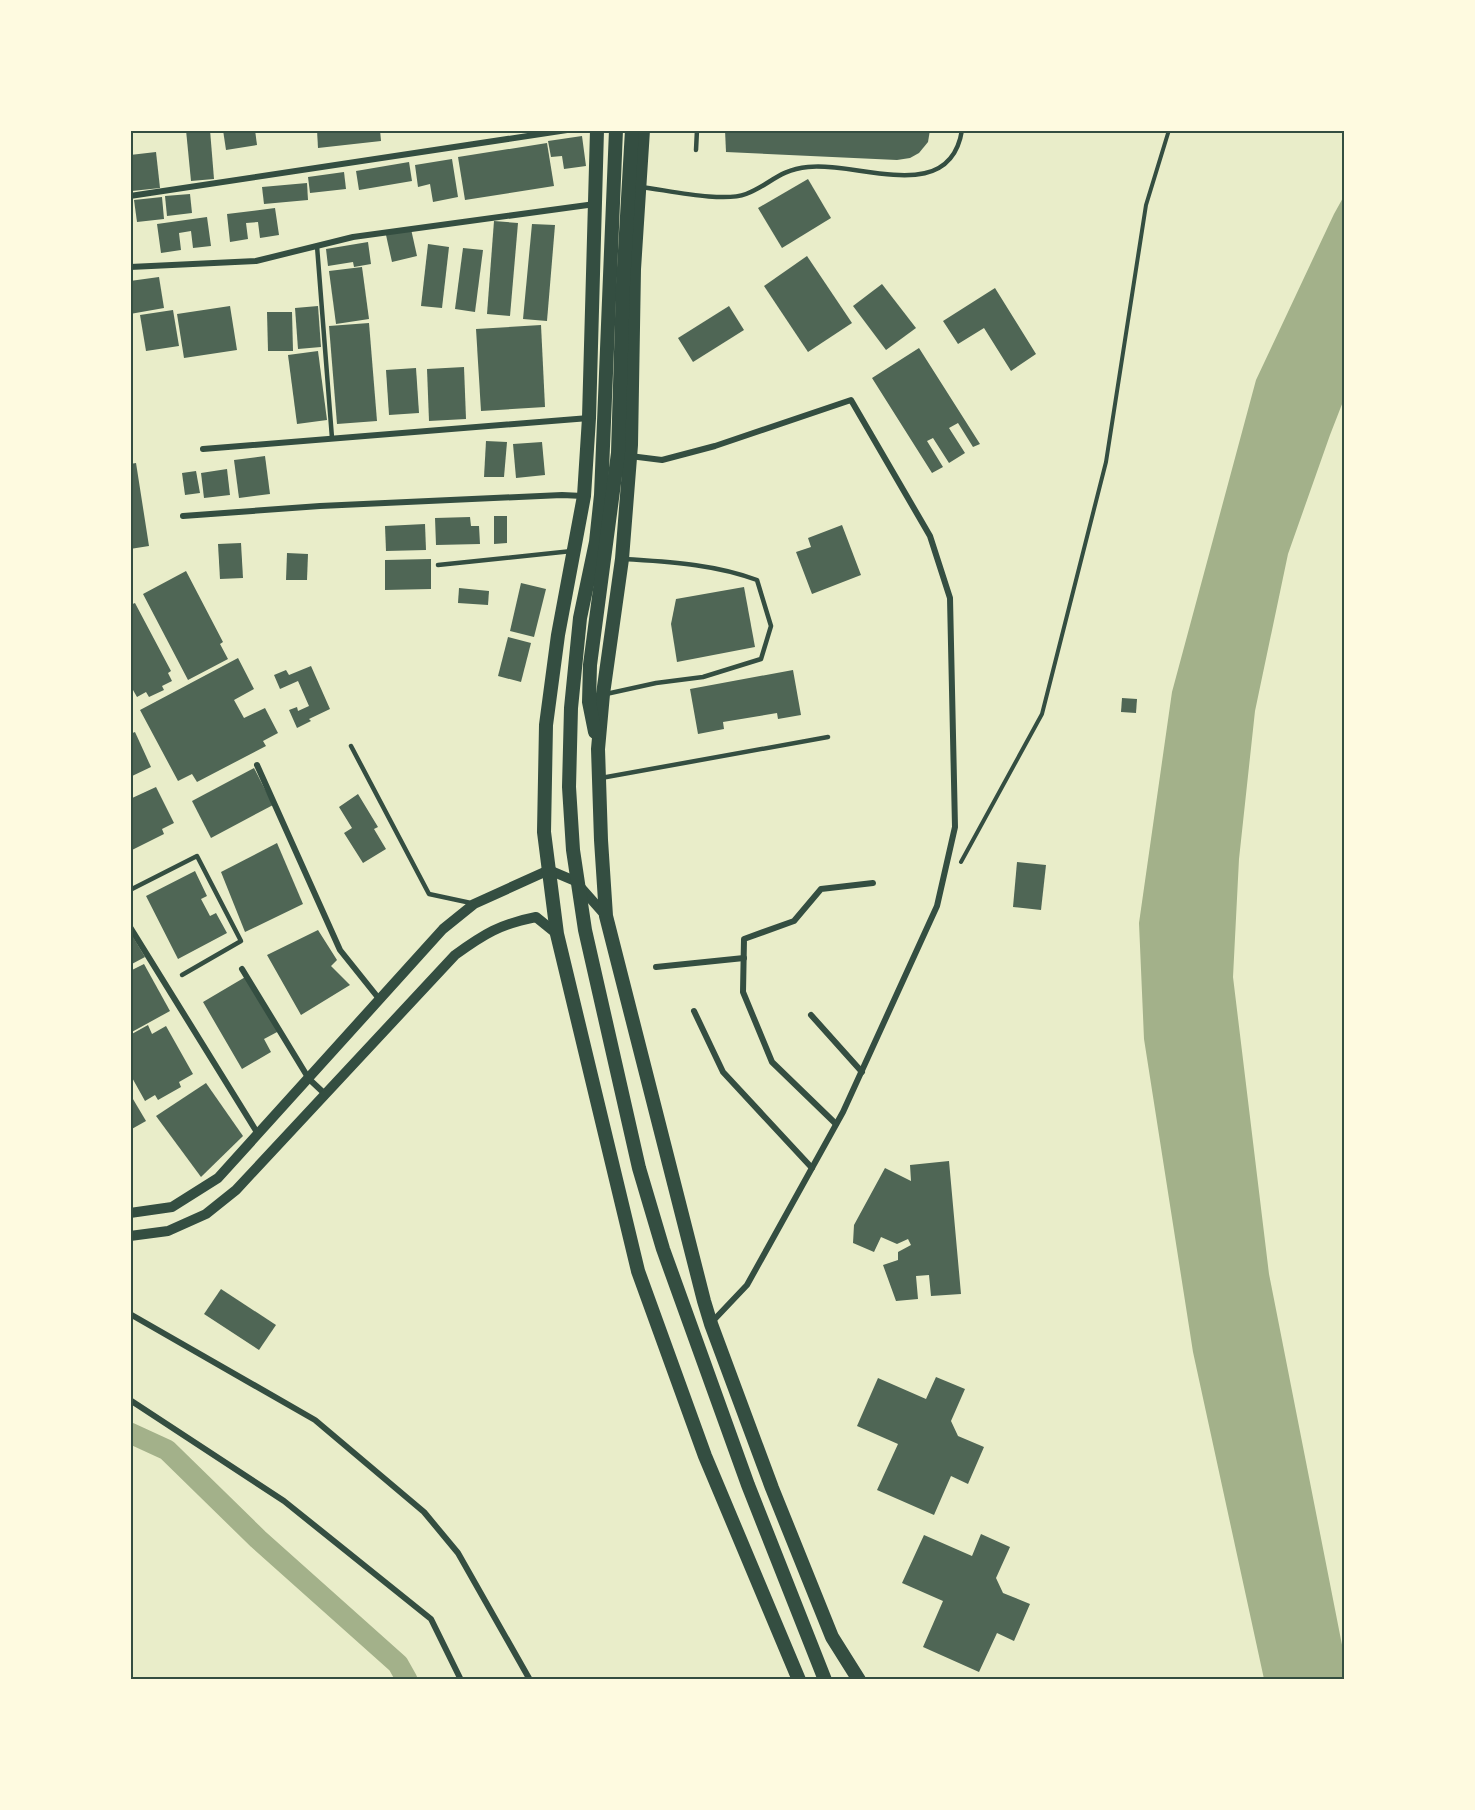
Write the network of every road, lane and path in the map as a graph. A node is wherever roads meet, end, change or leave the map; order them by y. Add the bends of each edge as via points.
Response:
1 (567, 130) edge
2 (597, 130) edge
3 (616, 130) edge
4 (632, 130) edge
5 (643, 130) edge
6 (697, 130) edge
7 (962, 130) edge
8 (1169, 130) edge
9 (696, 150) dead end
10 (639, 187) junction
11 (130, 196) edge
12 (595, 204) junction
13 (317, 246) junction
14 (130, 267) edge
15 (589, 418) junction
16 (332, 438) junction
17 (203, 448) dead end
18 (630, 456) junction
19 (584, 496) junction
20 (183, 516) dead end
21 (575, 550) junction
22 (622, 559) junction
23 (438, 565) dead end
24 (603, 694) junction
25 (828, 737) dead end
26 (351, 747) dead end
27 (598, 749) junction
28 (257, 765) dead end
29 (598, 779) junction
30 (959, 866) dead end
31 (549, 870) junction
32 (873, 883) dead end
33 (130, 890) edge
34 (474, 904) junction
35 (606, 916) junction
36 (130, 927) edge
37 (557, 934) junction
38 (744, 958) junction
39 (656, 967) dead end
40 (242, 969) dead end
41 (182, 975) dead end
42 (380, 1000) junction
43 (694, 1011) dead end
44 (811, 1015) dead end
45 (862, 1071) junction
46 (309, 1079) junction
47 (325, 1094) junction
48 (837, 1124) junction
49 (258, 1134) junction
50 (812, 1168) junction
51 (130, 1213) edge
52 (130, 1236) edge
53 (130, 1314) edge
54 (711, 1324) junction
55 (130, 1400) edge
56 (832, 1637) junction
57 (461, 1680) edge
58 (530, 1680) edge
59 (799, 1680) edge
60 (825, 1680) edge
61 (849, 1680) edge
62 (859, 1680) edge

1 - 11 street
2 - 12 main road
3 - 60 main road via 601,495 580,618 571,708 569,787 573,850 585,930 622,1095 663,1249 748,1485
4 - 27 main road via 618,453 590,666 589,702
5 - 10 main road
6 - 9 lane
7 - 10 lane via 953,157 943,167 928,173 909,176 812,166 784,172 744,195 728,198
8 - 30 path via 1146,205 1106,462 1042,714
10 - 18 main road
12 - 13 street via 352,237
12 - 15 main road
13 - 14 street via 256,261
13 - 16 lane
15 - 16 street
15 - 19 main road
16 - 17 street
18 - 22 main road
18 - 45 street via 662,460 851,400 930,536 950,598 955,827 937,906
19 - 20 street
19 - 21 main road
21 - 23 lane
21 - 31 main road via 546,725 544,832
22 - 24 main road
22 - 24 lane via 696,564 757,580 771,626 761,659 704,677
24 - 27 main road
25 - 29 lane
26 - 34 lane via 429,894
27 - 29 main road
28 - 42 street via 340,950
29 - 35 main road
31 - 34 street
31 - 35 street via 575,881
31 - 37 main road
32 - 38 street via 821,889 794,921 744,939
33 - 41 lane via 197,856 241,941
34 - 42 street via 443,929
35 - 54 main road
36 - 49 street
37 - 47 street via 536,917 487,932 455,955
37 - 59 main road via 638,1270 705,1456
38 - 39 street
38 - 48 street via 743,992 772,1062
40 - 46 street
42 - 46 street
43 - 50 street via 723,1072
44 - 45 street
45 - 48 street
46 - 47 street
46 - 49 street
47 - 52 street via 236,1190 206,1214 168,1231
48 - 50 street
49 - 51 street via 218,1178 194,1195 172,1207
50 - 54 street via 747,1285
53 - 58 street via 315,1420 424,1512 458,1553
54 - 56 main road
55 - 57 street via 284,1501 431,1619
56 - 61 main road
56 - 62 main road

